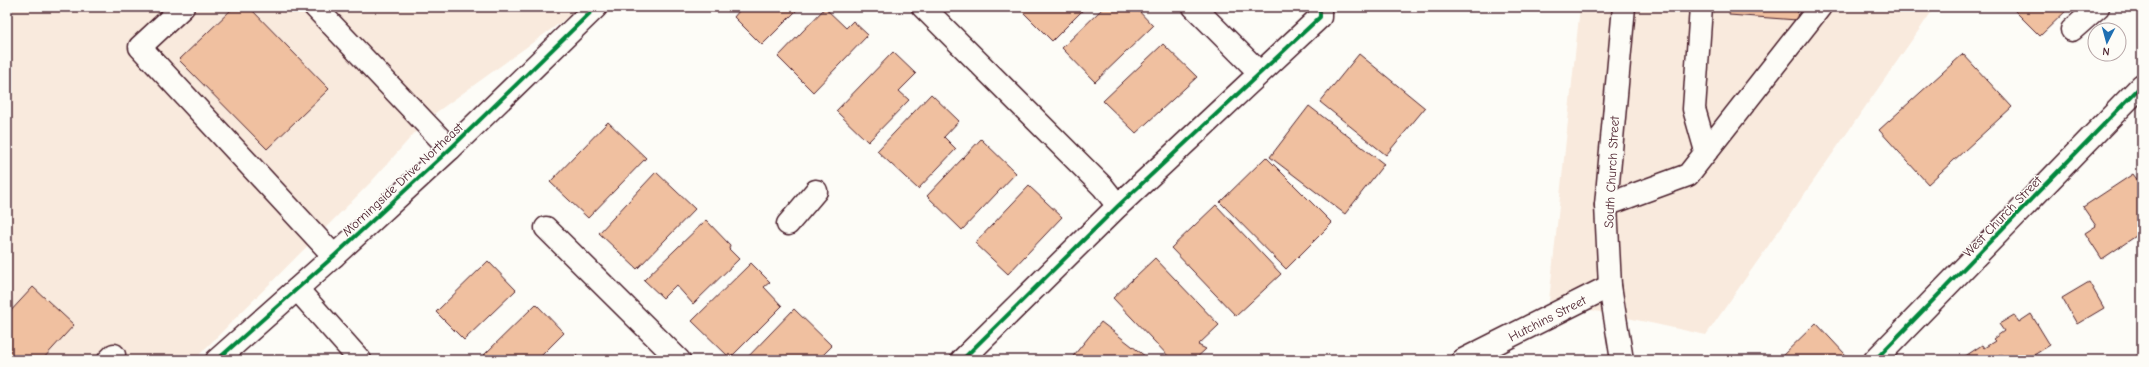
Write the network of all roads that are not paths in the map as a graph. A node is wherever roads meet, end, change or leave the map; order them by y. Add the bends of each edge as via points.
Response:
1 (183, 7) edge
2 (315, 7) edge
3 (596, 7) edge
4 (924, 7) edge
5 (1194, 7) edge
6 (1320, 7) edge
7 (1624, 7) edge
8 (1701, 7) edge
9 (1820, 7) edge
10 (2098, 7) edge
11 (2072, 30) dead end
12 (1260, 73) junction
13 (2142, 85) edge
14 (450, 149) junction
15 (1706, 151) junction
16 (816, 191) dead end
17 (1606, 205) junction
18 (1118, 206) junction
19 (788, 224) dead end
20 (546, 228) dead end
21 (334, 256) junction
22 (1610, 286) junction
23 (297, 289) junction
24 (217, 360) edge
25 (360, 360) edge
26 (678, 360) edge
27 (962, 360) edge
28 (1463, 360) edge
29 (1622, 360) edge
30 (1875, 360) edge

1 - 21 street via 140,47
2 - 14 street
3 - 14 street, Morningside Drive Northeast
4 - 18 street via 1103,187
5 - 12 street
6 - 12 street via 1320,17
7 - 17 street, South Church Street
8 - 15 street via 1694,108
9 - 15 street
10 - 11 street
12 - 18 street
13 - 30 street, West Church Street
14 - 21 street, Morningside Drive Northeast
15 - 17 street via 1688,175
16 - 19 street
17 - 22 street, South Church Street
18 - 27 street
20 - 26 street
21 - 23 street, Morningside Drive Northeast
22 - 28 street, Hutchins Street
22 - 29 street, South Church Street
23 - 24 street, Morningside Drive Northeast
23 - 25 street

